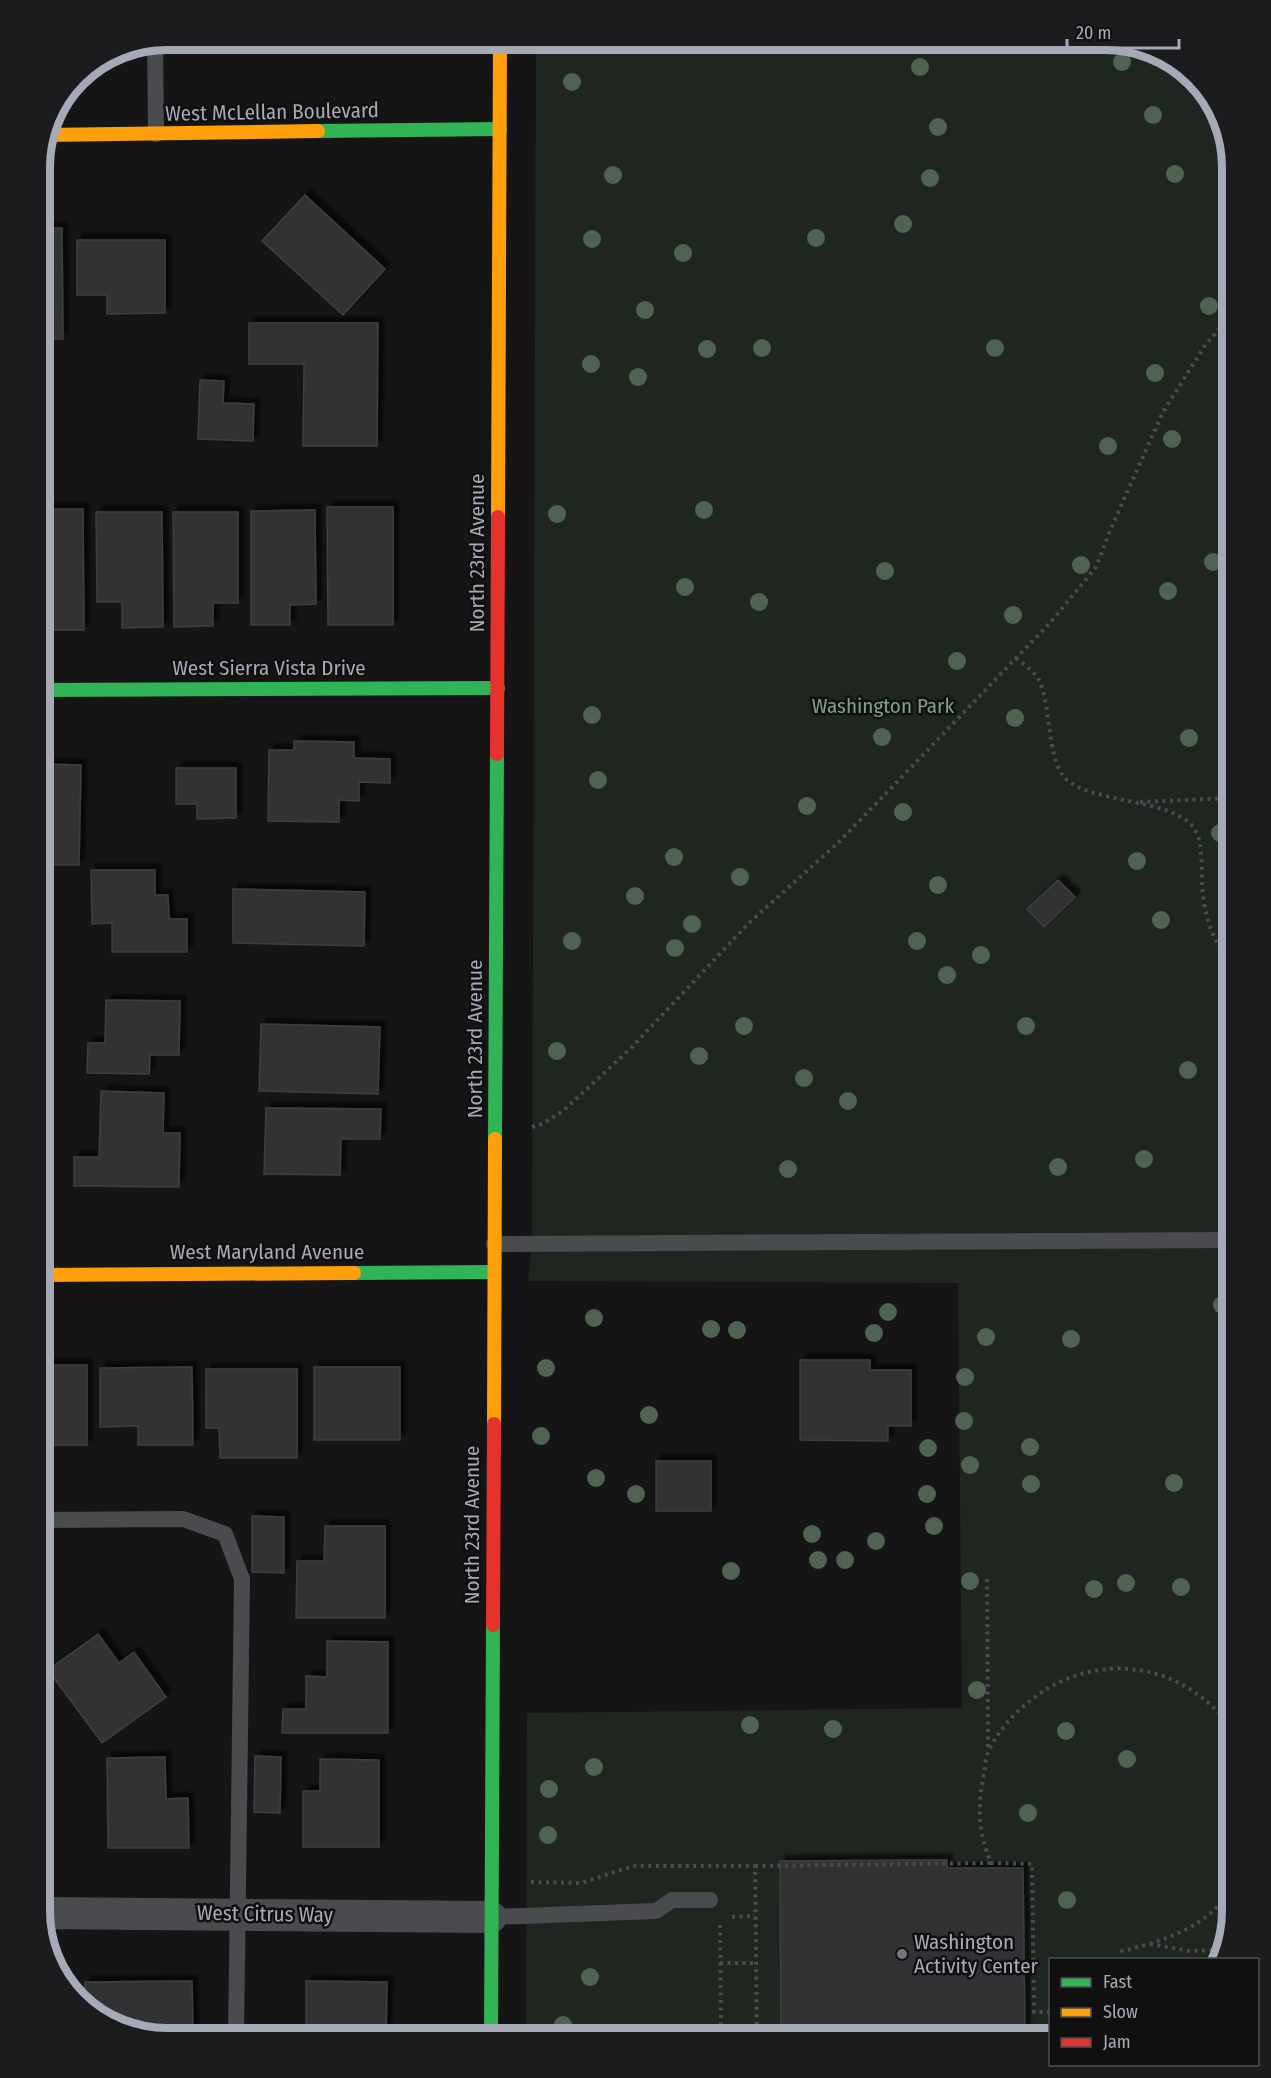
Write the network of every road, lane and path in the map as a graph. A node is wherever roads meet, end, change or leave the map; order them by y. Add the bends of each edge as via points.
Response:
1 (500, 50) edge
2 (155, 51) edge
3 (500, 129) junction
4 (156, 134) junction
5 (53, 135) edge
6 (1222, 326) edge
7 (1016, 658) junction
8 (498, 688) junction
9 (50, 690) edge
10 (1222, 798) edge
11 (1135, 802) junction
12 (1222, 953) edge
13 (531, 1127) dead end
14 (1222, 1240) edge
15 (494, 1244) junction
16 (494, 1272) junction
17 (50, 1275) edge
18 (50, 1520) edge
19 (987, 1579) dead end
20 (1222, 1718) edge
21 (988, 1756) junction
22 (991, 1863) junction
23 (755, 1866) dead end
24 (710, 1900) dead end
25 (1222, 1902) edge
26 (50, 1913) edge
27 (237, 1914) junction
28 (491, 1917) junction
29 (720, 1917) dead end
30 (732, 1917) dead end
31 (1149, 1944) junction
32 (1214, 1950) edge
33 (1122, 1958) edge
34 (720, 1963) junction
35 (756, 1963) junction
36 (1049, 2012) edge
37 (236, 2028) edge
38 (491, 2028) edge
39 (721, 2028) edge
40 (757, 2028) edge

1 - 3 street, North 23rd Avenue
2 - 4 lane
3 - 4 street, West McLellan Boulevard
3 - 8 street, North 23rd Avenue
4 - 5 street, West McLellan Boulevard
6 - 7 path via 1163,412 1096,567
7 - 11 path via 1039,679 1055,758 1064,776 1079,788
7 - 13 path via 839,842 749,924 630,1049 563,1111
8 - 9 street, West Sierra Vista Drive
8 - 15 street, North 23rd Avenue
10 - 11 path
11 - 12 path via 1164,810 1194,827 1210,930
14 - 15 lane
15 - 16 street, North 23rd Avenue
16 - 17 street, West Maryland Avenue
16 - 28 street, North 23rd Avenue
18 - 27 lane via 183,1519 225,1534 242,1579
19 - 21 path
20 - 21 path via 1205,1699 1184,1685 1146,1670 1098,1669 1037,1695 1003,1728
21 - 22 path via 979,1814 982,1839
22 - 23 path
22 - 36 path via 1032,1864 1034,2012
24 - 28 lane via 672,1900 656,1911
25 - 31 path via 1198,1922
26 - 27 street, West Citrus Way
27 - 28 street, West Citrus Way
27 - 37 lane
28 - 38 street, North 23rd Avenue
29 - 34 path
30 - 35 path via 755,1916
31 - 32 path via 1190,1951
31 - 33 path via 1122,1951
34 - 35 path
34 - 39 path
35 - 40 path

